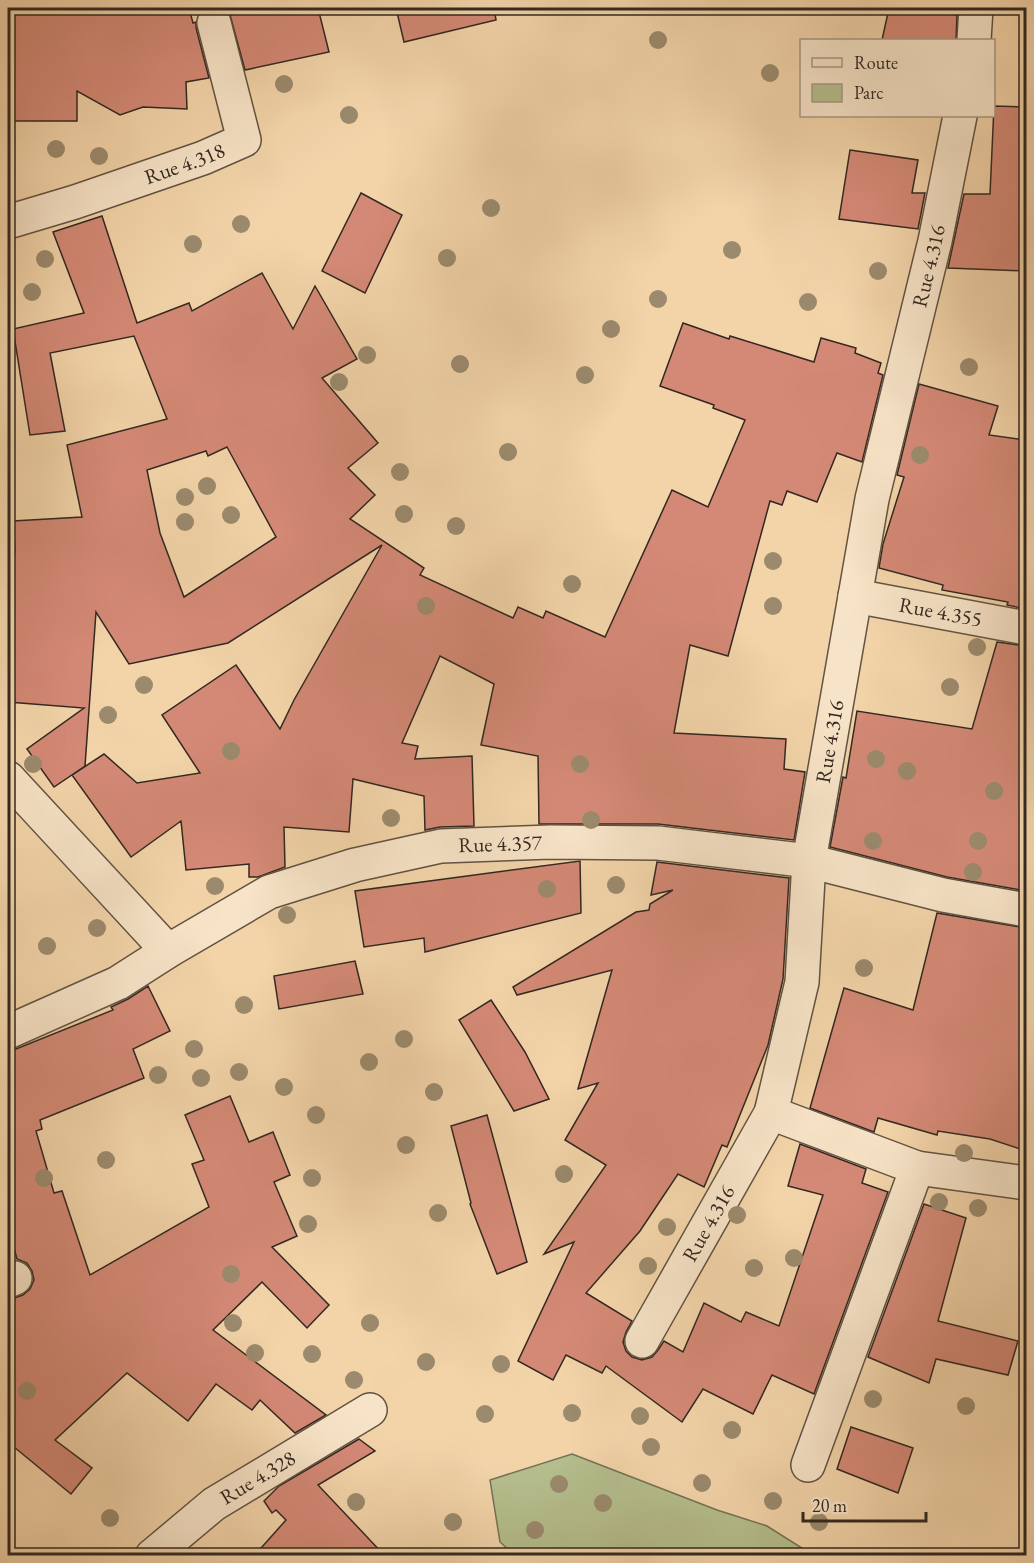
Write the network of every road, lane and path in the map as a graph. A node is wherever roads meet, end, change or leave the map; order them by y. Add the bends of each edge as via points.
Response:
1 (976, 8) edge
2 (214, 23) dead end
3 (974, 39) edge
4 (960, 117) edge
5 (8, 222) edge
6 (855, 596) junction
7 (1026, 628) edge
8 (8, 778) edge
9 (809, 861) junction
10 (1026, 910) edge
11 (168, 951) junction
12 (8, 1032) edge
13 (771, 1113) junction
14 (917, 1168) junction
15 (1026, 1183) edge
16 (642, 1341) dead end
17 (370, 1410) dead end
18 (808, 1466) dead end
19 (152, 1556) edge

1 - 3 street
2 - 5 street, Rue 4.318 via 244,140 86,199
4 - 6 street, Rue 4.316 via 872,499
6 - 7 street, Rue 4.355
6 - 9 street, Rue 4.316
8 - 11 street
9 - 10 street, Rue 4.357 via 943,895
9 - 11 street, Rue 4.357 via 658,843 441,846 355,865 269,892
9 - 13 street, Rue 4.316 via 802,982
11 - 12 street, Rue 4.357 via 118,983
13 - 14 street
13 - 16 street, Rue 4.316
14 - 15 street
14 - 18 street
17 - 19 street, Rue 4.328 via 214,1504

